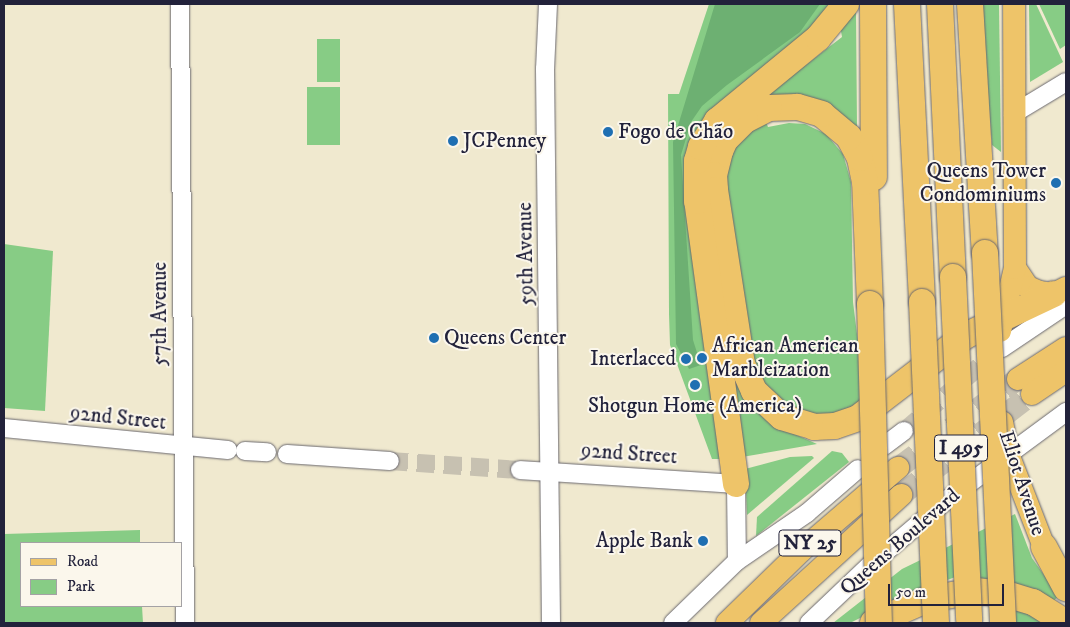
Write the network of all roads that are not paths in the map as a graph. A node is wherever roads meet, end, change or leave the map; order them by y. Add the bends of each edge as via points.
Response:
1 (180, 4) edge
2 (548, 4) edge
3 (846, 4) edge
4 (873, 4) edge
5 (907, 4) edge
6 (940, 4) edge
7 (970, 4) edge
8 (1014, 4) edge
9 (1066, 82) edge
10 (1014, 114) junction
11 (1015, 268) junction
12 (869, 273) junction
13 (1062, 296) edge
14 (1002, 318) junction
15 (1002, 348) tunnel mouth
16 (1066, 348) edge
17 (1066, 371) edge
18 (1066, 412) edge
19 (4, 428) edge
20 (904, 431) tunnel mouth
21 (884, 446) dead end
22 (184, 447) junction
23 (267, 452) dead end
24 (287, 454) dead end
25 (1008, 454) junction
26 (390, 461) tunnel mouth
27 (898, 468) tunnel mouth
28 (858, 469) dead end
29 (520, 470) tunnel mouth
30 (550, 471) junction
31 (736, 484) junction
32 (901, 495) tunnel mouth
33 (1044, 547) junction
34 (737, 561) junction
35 (1066, 572) edge
36 (1066, 588) edge
37 (969, 622) edge
38 (185, 623) edge
39 (551, 623) edge
40 (674, 623) edge
41 (727, 623) edge
42 (761, 623) edge
43 (809, 623) edge
44 (873, 623) edge
45 (879, 623) edge
46 (936, 623) edge
47 (1003, 623) edge
48 (1066, 623) edge

1 - 22 street, 57th Avenue
2 - 30 street, 59th Avenue via 545,69
3 - 31 highway via 818,38 717,121 701,147 697,161 697,201
4 - 12 highway via 874,227
5 - 46 highway, I 495, bridge
6 - 37 highway, I 495, bridge
7 - 47 highway, bridge
8 - 10 main road, Eliot Avenue
9 - 10 street
10 - 11 main road, Eliot Avenue
11 - 13 main road via 1031,289
11 - 14 main road, Eliot Avenue
12 - 14 highway via 865,182 860,158 849,137 822,114 797,107 769,108 745,120 725,140 720,151 714,175 715,190 742,364 754,391 771,409 794,422 814,427 846,423 882,402 965,336
12 - 45 highway, bridge
13 - 14 highway
13 - 15 street
14 - 25 main road, Eliot Avenue via 997,370
16 - 17 main road via 1025,386
18 - 25 street, Queens Boulevard
19 - 22 street, 92nd Street
20 - 21 street
22 - 23 street, 92nd Street
22 - 38 street, 57th Avenue
24 - 26 street
25 - 33 main road, Eliot Avenue
25 - 43 street, Queens Boulevard via 903,536
27 - 41 main road, NY 25 via 801,551
28 - 34 street via 807,512
29 - 30 street, 92nd Street
30 - 31 street, 92nd Street
30 - 39 street, 59th Avenue
31 - 34 street
32 - 42 main road, Queens Boulevard / NY 25
33 - 35 street, Eliot Avenue
33 - 36 highway
34 - 40 street
44 - 48 highway via 928,599 976,591 1006,594 1033,602

